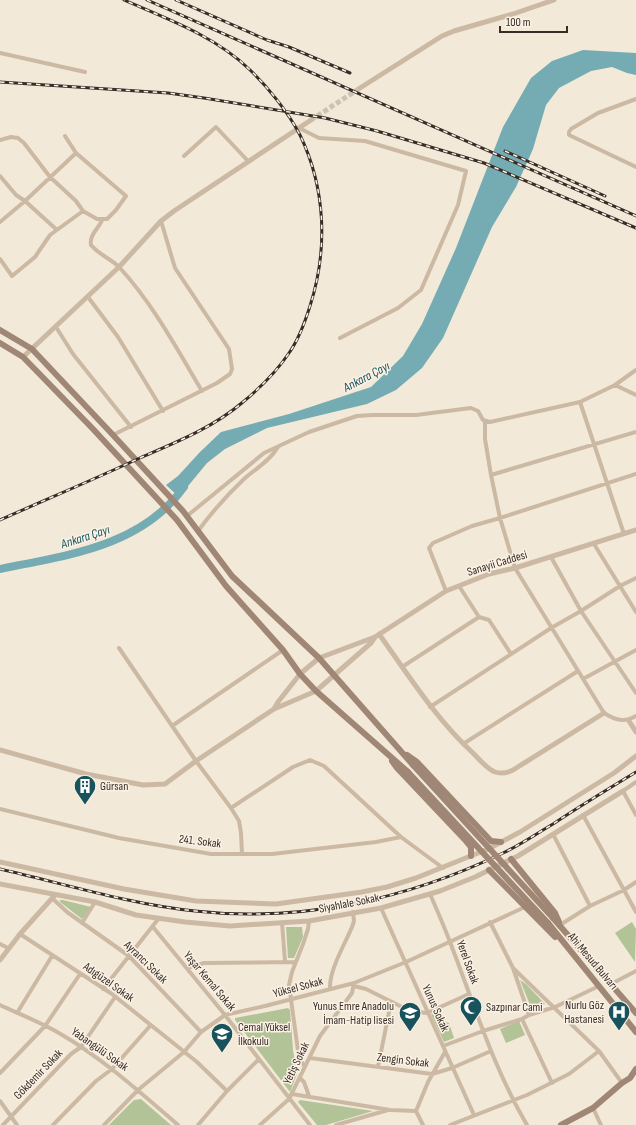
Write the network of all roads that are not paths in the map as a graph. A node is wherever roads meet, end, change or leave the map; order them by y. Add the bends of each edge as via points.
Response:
1 (554, 0) edge
2 (0, 53) edge
3 (85, 72) dead end
4 (360, 88) tunnel mouth
5 (636, 99) edge
6 (311, 120) tunnel mouth
7 (299, 128) junction
8 (65, 136) dead end
9 (0, 140) edge
10 (76, 153) junction
11 (184, 156) dead end
12 (248, 161) junction
13 (636, 167) edge
14 (0, 176) edge
15 (50, 177) junction
16 (25, 201) junction
17 (83, 210) junction
18 (102, 220) junction
19 (161, 221) junction
20 (0, 222) edge
21 (56, 230) junction
22 (0, 259) edge
23 (119, 266) junction
24 (88, 296) junction
25 (56, 326) junction
26 (0, 330) edge
27 (340, 338) dead end
28 (0, 343) edge
29 (32, 350) junction
30 (23, 358) junction
31 (636, 370) edge
32 (615, 385) junction
33 (202, 391) junction
34 (636, 395) edge
35 (580, 402) junction
36 (162, 411) junction
37 (485, 422) junction
38 (131, 427) junction
39 (636, 432) edge
40 (113, 435) junction
41 (594, 443) junction
42 (278, 447) junction
43 (636, 474) edge
44 (491, 475) junction
45 (607, 484) junction
46 (188, 516) junction
47 (500, 518) junction
48 (636, 530) edge
49 (198, 531) junction
50 (624, 534) junction
51 (594, 544) junction
52 (550, 557) junction
53 (516, 568) junction
54 (636, 578) edge
55 (459, 586) junction
56 (620, 586) junction
57 (446, 591) junction
58 (582, 610) junction
59 (636, 612) edge
60 (479, 618) junction
61 (551, 628) junction
62 (377, 636) junction
63 (120, 648) dead end
64 (283, 650) junction
65 (636, 650) edge
66 (511, 654) junction
67 (319, 658) junction
68 (616, 661) junction
69 (402, 668) junction
70 (578, 671) junction
71 (300, 674) junction
72 (334, 676) junction
73 (583, 679) junction
74 (316, 691) junction
75 (636, 692) edge
76 (430, 707) junction
77 (274, 709) junction
78 (604, 713) junction
79 (636, 716) edge
80 (629, 721) junction
81 (172, 726) junction
82 (636, 732) edge
83 (394, 744) junction
84 (463, 744) junction
85 (0, 750) edge
86 (387, 753) junction
87 (636, 756) edge
88 (196, 761) junction
89 (636, 782) edge
90 (623, 791) junction
91 (231, 808) junction
92 (0, 809) edge
93 (583, 815) junction
94 (636, 815) edge
95 (476, 824) junction
96 (552, 834) junction
97 (401, 838) junction
98 (466, 841) junction
99 (501, 842) junction
100 (242, 854) junction
101 (471, 856) junction
102 (511, 859) junction
103 (0, 862) edge
104 (443, 868) junction
105 (489, 870) junction
106 (524, 875) junction
107 (636, 882) edge
108 (0, 884) edge
109 (509, 889) junction
110 (624, 890) junction
111 (430, 894) junction
112 (54, 896) junction
113 (95, 902) junction
114 (590, 906) junction
115 (525, 907) junction
116 (381, 908) junction
117 (353, 912) junction
118 (636, 912) edge
119 (159, 918) junction
120 (309, 921) junction
121 (490, 922) junction
122 (82, 923) junction
123 (282, 923) junction
124 (560, 925) junction
125 (152, 927) junction
126 (20, 934) junction
127 (450, 941) junction
128 (0, 944) edge
129 (8, 948) junction
130 (570, 952) junction
131 (52, 956) junction
132 (129, 956) junction
133 (0, 960) edge
134 (285, 961) junction
135 (296, 962) junction
136 (406, 962) junction
137 (186, 968) junction
138 (513, 968) junction
139 (636, 971) edge
140 (80, 974) junction
141 (611, 984) junction
142 (354, 985) junction
143 (600, 986) junction
144 (103, 989) junction
145 (330, 989) junction
146 (469, 994) junction
147 (115, 997) junction
148 (291, 1000) junction
149 (391, 1002) junction
150 (0, 1005) edge
151 (555, 1007) junction
152 (17, 1013) junction
153 (428, 1013) junction
154 (636, 1013) edge
155 (225, 1015) junction
156 (529, 1015) junction
157 (522, 1019) junction
158 (45, 1026) junction
159 (150, 1026) junction
160 (483, 1031) junction
161 (201, 1032) junction
162 (636, 1032) edge
163 (443, 1046) junction
164 (81, 1047) junction
165 (599, 1050) junction
166 (184, 1052) junction
167 (445, 1052) junction
168 (491, 1052) junction
169 (310, 1058) junction
170 (259, 1059) junction
171 (378, 1067) junction
172 (305, 1068) junction
173 (452, 1068) junction
174 (112, 1069) junction
175 (0, 1072) edge
176 (432, 1074) junction
177 (634, 1074) edge
178 (300, 1078) junction
179 (552, 1083) junction
180 (622, 1083) junction
181 (138, 1090) junction
182 (227, 1091) junction
183 (292, 1094) junction
184 (309, 1096) junction
185 (289, 1099) junction
186 (512, 1100) junction
187 (0, 1101) edge
188 (593, 1108) junction
189 (390, 1110) junction
190 (416, 1111) junction
191 (474, 1115) junction
192 (11, 1117) junction
193 (3, 1125) edge
194 (17, 1125) edge
195 (53, 1125) edge
196 (104, 1125) edge
197 (178, 1125) edge
198 (198, 1125) edge
199 (260, 1125) edge
200 (310, 1125) edge
201 (336, 1125) edge
202 (423, 1125) edge
203 (450, 1125) edge
204 (526, 1125) edge
205 (561, 1125) edge
206 (601, 1125) edge

1 - 4 street via 442,36
2 - 3 street
5 - 13 street via 598,113 569,132 569,135
6 - 7 street
7 - 12 street
7 - 27 street via 319,138 366,141 466,171 458,205 421,290 398,308
8 - 10 street
9 - 15 street via 18,138
10 - 15 street
10 - 18 street via 126,196 111,216
11 - 12 street via 216,127
12 - 19 street
14 - 16 street via 16,195
15 - 16 street
15 - 17 street
16 - 20 street
16 - 21 street
17 - 18 street via 92,217
17 - 21 street
18 - 23 street via 91,239 91,245
19 - 23 street
19 - 33 street via 175,268 229,349 231,356 230,374
21 - 22 street via 34,257 12,276
23 - 24 street
23 - 33 street via 170,338
24 - 25 street
24 - 36 street via 118,337
25 - 29 street
25 - 38 street via 73,354
26 - 29 main road
28 - 30 main road
29 - 30 street
29 - 40 main road
30 - 64 main road via 93,428 177,520 226,586
31 - 32 street
32 - 34 street
32 - 35 street
33 - 36 street
35 - 37 street
35 - 41 street
36 - 38 street
37 - 42 street via 478,411 471,408 416,415 365,415 309,432
37 - 44 street via 485,440
38 - 40 street
39 - 41 street
40 - 46 main road
41 - 44 street
41 - 45 street
42 - 46 street via 255,459
42 - 49 street via 272,456 211,513
43 - 45 street
44 - 47 street
45 - 47 street
45 - 50 street
46 - 49 main road
47 - 53 street
47 - 57 street via 472,526 433,543 429,548
48 - 50 street, Sanayii Caddesi
49 - 67 main road via 232,576
50 - 51 street, Sanayii Caddesi
51 - 52 street, Sanayii Caddesi
51 - 56 street
52 - 53 street, Sanayii Caddesi
52 - 58 street
53 - 55 street, Sanayii Caddesi via 489,574
53 - 61 street
54 - 56 street
55 - 57 street, Sanayii Caddesi
55 - 60 street
56 - 58 street
56 - 59 street
57 - 62 street, Sanayii Caddesi
58 - 61 street
58 - 68 street
60 - 66 street via 489,620
60 - 69 street
61 - 66 street
61 - 70 street
62 - 67 street, Sanayii Caddesi
62 - 69 street
62 - 72 street, Sanayii Caddesi
63 - 81 street
64 - 71 main road
64 - 81 street
65 - 68 street
66 - 76 street
67 - 71 street, Sanayii Caddesi
67 - 72 main road
68 - 73 street
68 - 75 street
69 - 76 street
70 - 73 street
70 - 84 street
71 - 74 main road
71 - 77 street
72 - 74 street, Sanayii Caddesi
72 - 83 main road
73 - 78 street
74 - 77 street
74 - 86 main road
76 - 84 street
77 - 88 street
78 - 80 street via 615,719
78 - 84 street via 508,772 501,773 489,769
79 - 80 street
80 - 82 street
81 - 88 street
83 - 95 main road via 416,762
83 - 124 main road, Ahi Mesud Bulvarı, bridge
85 - 88 street via 86,774 143,785 165,784
86 - 98 main road via 397,768
86 - 130 main road, Ahi Mesud Bulvarı, bridge via 408,772 548,923
87 - 99 street via 614,774
88 - 91 street
89 - 90 street
90 - 93 street, Siyahlale Sokak
90 - 94 street
91 - 97 street via 293,767 310,760 324,766
91 - 100 street via 239,821
92 - 100 street, 241. Sokak via 126,839 211,854
93 - 96 street, Siyahlale Sokak
93 - 110 street
95 - 98 main road via 479,841 473,846
95 - 99 main road via 491,841
96 - 102 street, Siyahlale Sokak
96 - 114 street
97 - 100 street, 241. Sokak via 272,854
97 - 104 street
98 - 101 main road via 471,847
99 - 101 street
101 - 104 street
102 - 105 street, Siyahlale Sokak
102 - 106 main road
103 - 104 street via 196,901 276,904 387,887
105 - 109 main road
105 - 111 street, Siyahlale Sokak
106 - 109 main road via 515,871 509,875 506,881
106 - 124 main road via 555,913
107 - 110 street
108 - 112 street, Siyahlale Sokak
109 - 115 main road
110 - 114 street
110 - 118 street
111 - 116 street, Siyahlale Sokak
111 - 127 street, Yerel Sokak
112 - 113 street, Siyahlale Sokak
112 - 122 street, Ayrancı Sokak via 67,912
112 - 126 street
113 - 119 street, Siyahlale Sokak via 136,915
113 - 122 street
114 - 124 street
115 - 121 street, Yüksel Sokak
115 - 130 main road
116 - 117 street, Siyahlale Sokak
116 - 136 street, Yunus Sokak
117 - 120 street, Siyahlale Sokak
117 - 145 street via 354,921 333,971
119 - 123 street, Siyahlale Sokak via 230,926
119 - 125 street
120 - 123 street, Siyahlale Sokak
120 - 135 street
121 - 127 street, Yüksel Sokak
121 - 138 street
122 - 132 street, Ayrancı Sokak
123 - 134 street
124 - 141 main road, Ahi Mesud Bulvarı
125 - 132 street
125 - 137 street, Yaşar Kemal Sokak
126 - 129 street
126 - 131 street, Adıgüzel Sokak
127 - 136 street, Yüksel Sokak
127 - 146 street, Yerel Sokak
128 - 129 street
129 - 133 street
130 - 143 main road, Ahi Mesud Bulvarı
131 - 140 street, Adıgüzel Sokak
131 - 152 street
132 - 144 street
132 - 161 street, Ayrancı Sokak
134 - 135 street
134 - 137 street via 204,963
135 - 148 street via 289,985
136 - 142 street, Yüksel Sokak
136 - 153 street, Yunus Sokak
137 - 155 street, Yaşar Kemal Sokak
138 - 151 street
138 - 156 street
139 - 141 street
140 - 144 street, Adıgüzel Sokak
140 - 158 street
141 - 154 main road, Ahi Mesud Bulvarı
142 - 145 street, Yüksel Sokak
142 - 149 street
142 - 169 street, Yetiş Sokak via 352,993 320,1036
143 - 151 street
143 - 162 main road, Ahi Mesud Bulvarı
144 - 147 street, Adıgüzel Sokak
145 - 148 street, Yüksel Sokak
146 - 153 street
146 - 160 street, Yerel Sokak
147 - 159 street, Adıgüzel Sokak
147 - 164 street, Gökdemir Sokak
148 - 155 street, Yüksel Sokak
148 - 172 street via 299,1058
149 - 153 street via 410,1011
149 - 171 street
150 - 152 street, Yabangülü Sokak
151 - 156 street
151 - 165 street
152 - 158 street, Yabangülü Sokak
153 - 163 street, Yunus Sokak
155 - 161 street, Yüksel Sokak
155 - 170 street, Yaşar Kemal Sokak
156 - 157 street
157 - 160 street
157 - 179 street
158 - 164 street, Yabangülü Sokak
158 - 175 street
159 - 166 street, Adıgüzel Sokak
159 - 174 street
160 - 163 street
160 - 168 street, Yerel Sokak
161 - 166 street, Yüksel Sokak
163 - 167 street, Yunus Sokak
164 - 174 street, Yabangülü Sokak
164 - 192 street, Gökdemir Sokak via 71,1054
165 - 179 street via 569,1074
165 - 180 street
166 - 181 street, Yüksel Sokak
166 - 182 street, Adıgüzel Sokak
167 - 173 street, Yunus Sokak
167 - 176 street
168 - 173 street, Zengin Sokak
168 - 186 street, Yerel Sokak
169 - 171 street, Zengin Sokak
169 - 172 street, Yetiş Sokak
170 - 182 street
170 - 185 street, Yaşar Kemal Sokak
171 - 176 street, Zengin Sokak
172 - 178 street, Yetiş Sokak
173 - 176 street, Zengin Sokak
173 - 191 street, Yunus Sokak
174 - 181 street, Yabangülü Sokak
174 - 195 street via 96,1081
176 - 190 street
177 - 180 main road
178 - 183 street, Yetiş Sokak
178 - 184 street
179 - 186 street
180 - 188 main road
181 - 196 street, Yüksel Sokak
181 - 197 street, Yabangülü Sokak
182 - 198 street
183 - 184 street
183 - 185 street, Yetiş Sokak
184 - 189 street
185 - 199 street, Yetiş Sokak
185 - 200 street, Yaşar Kemal Sokak
186 - 191 street
186 - 204 street, Yerel Sokak
187 - 192 street
188 - 205 main road
188 - 206 street
189 - 190 street
189 - 201 street
190 - 202 street
191 - 203 street
192 - 193 street, Gökdemir Sokak
192 - 194 street

